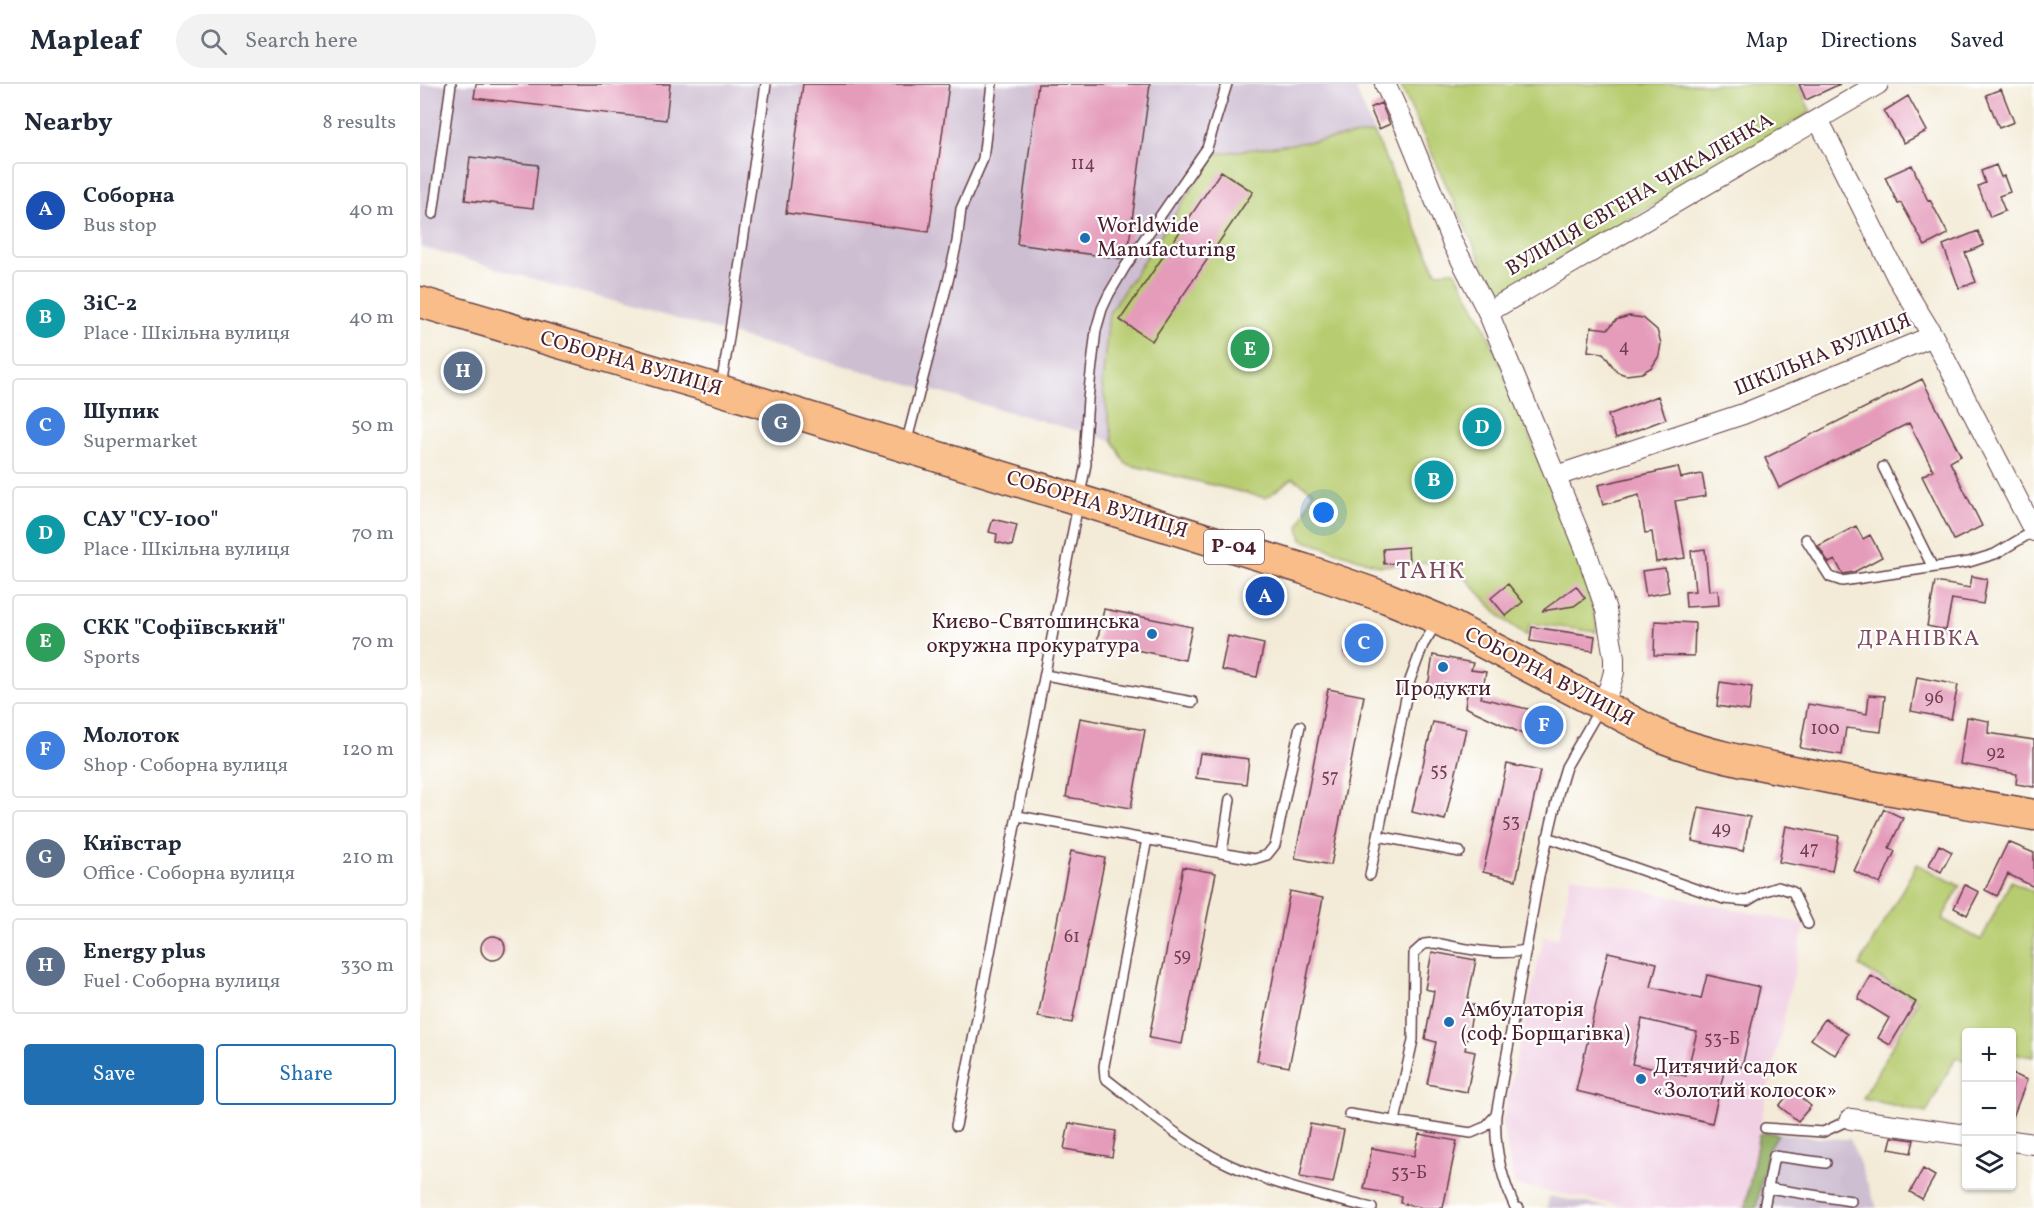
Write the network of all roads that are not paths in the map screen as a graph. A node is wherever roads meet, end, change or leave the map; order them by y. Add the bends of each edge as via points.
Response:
1 (451, 84) edge
2 (766, 84) edge
3 (993, 84) edge
4 (1227, 84) edge
5 (1385, 84) edge
6 (1878, 84) edge
7 (1818, 119) junction
8 (433, 214) dead end
9 (420, 302) edge
10 (1488, 312) junction
11 (1933, 336) junction
12 (720, 390) junction
13 (905, 447) junction
14 (1882, 467) dead end
15 (1557, 476) junction
16 (1080, 500) junction
17 (2034, 531) edge
18 (1806, 539) dead end
19 (1932, 567) junction
20 (1438, 619) junction
21 (1045, 675) junction
22 (1193, 702) dead end
23 (1601, 706) junction
24 (1300, 726) dead end
25 (1230, 799) dead end
26 (1018, 816) junction
27 (2034, 816) edge
28 (1378, 836) junction
29 (1547, 837) junction
30 (1147, 839) junction
31 (1460, 852) dead end
32 (1222, 854) junction
33 (1370, 876) dead end
34 (1808, 924) dead end
35 (1526, 950) junction
36 (1349, 1114) dead end
37 (1496, 1115) junction
38 (1851, 1119) joint
39 (1395, 1121) junction
40 (956, 1126) dead end
41 (1766, 1128) dead end
42 (1962, 1134) edge
43 (2016, 1142) edge
44 (2034, 1144) edge
45 (1826, 1163) dead end
46 (1768, 1188) junction
47 (1851, 1201) dead end
48 (1372, 1208) edge
49 (1516, 1208) edge
50 (1764, 1208) edge

1 - 8 lane
2 - 12 lane
3 - 13 lane via 983,159 961,209 948,281
4 - 16 lane via 1207,148 1125,267 1102,309 1096,330
5 - 10 street via 1453,243
6 - 7 street, ВУЛИЦЯ ЄВГЕНА ЧИКАЛЕНКА
7 - 10 street, ВУЛИЦЯ ЄВГЕНА ЧИКАЛЕНКА
7 - 11 street via 1897,277
9 - 12 main road, СОБОРНА ВУЛИЦЯ / Р-04
10 - 15 street
11 - 15 street, ШКІЛЬНА ВУЛИЦЯ via 1743,414
11 - 17 street, ШКІЛЬНА ВУЛИЦЯ
12 - 13 main road, СОБОРНА ВУЛИЦЯ / Р-04
13 - 16 main road, СОБОРНА ВУЛИЦЯ / Р-04
14 - 19 lane
15 - 23 street via 1585,548 1611,634 1614,672
16 - 20 main road, СОБОРНА ВУЛИЦЯ / Р-04 via 1304,569
16 - 21 lane
17 - 19 lane via 1995,554
18 - 19 lane via 1830,577 1842,581
20 - 23 main road, СОБОРНА ВУЛИЦЯ / Р-04
20 - 28 lane via 1409,683
21 - 22 lane
21 - 26 lane
23 - 27 main road, СОБОРНА ВУЛИЦЯ / Р-04 via 1664,738 1724,758
23 - 29 lane via 1566,767
24 - 32 lane via 1275,845 1267,855 1254,860
25 - 32 lane
26 - 30 lane
26 - 40 lane
28 - 31 lane
28 - 33 lane
29 - 34 lane via 1724,899 1747,901 1778,887 1793,892
29 - 35 lane
30 - 32 lane
30 - 48 lane via 1104,1066 1105,1078 1182,1137 1230,1165
35 - 37 lane
35 - 39 lane via 1499,953 1434,943 1424,944 1414,953 1413,1040
36 - 39 lane
37 - 39 lane via 1485,1127 1471,1133
37 - 49 lane via 1495,1131 1506,1186
38 - 41 lane via 1823,1131
38 - 42 street
43 - 44 street
45 - 46 lane via 1774,1156
46 - 47 lane
46 - 50 lane

